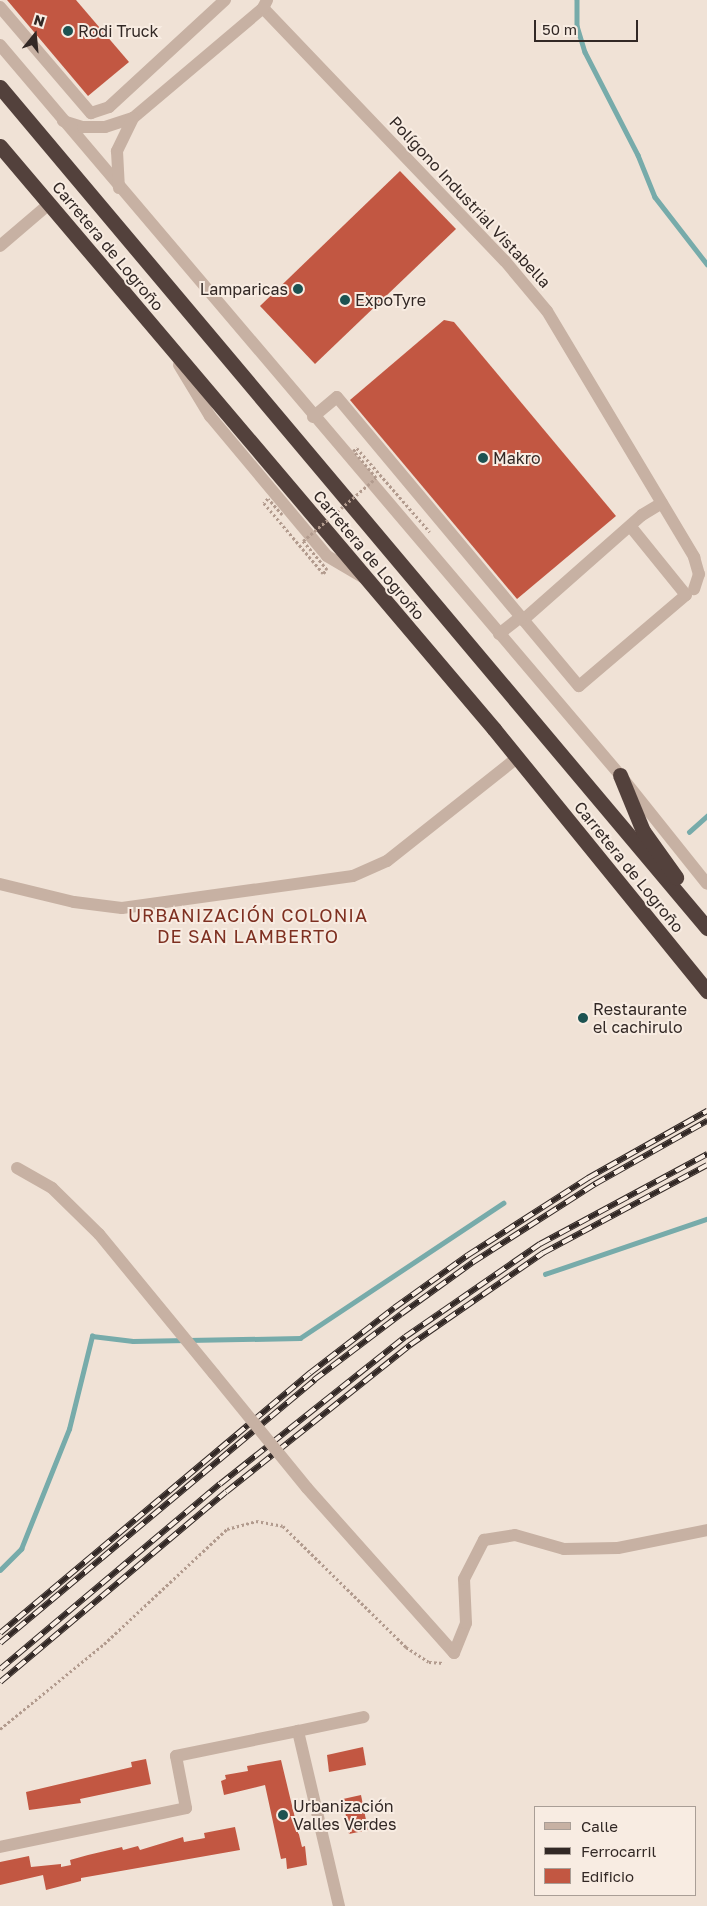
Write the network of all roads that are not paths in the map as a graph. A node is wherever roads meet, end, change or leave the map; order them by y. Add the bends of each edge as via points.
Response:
1 (226, 0) edge
2 (265, 4) edge
3 (0, 7) edge
4 (0, 45) edge
5 (0, 87) edge
6 (133, 118) junction
7 (62, 120) junction
8 (0, 146) edge
9 (119, 188) junction
10 (49, 204) junction
11 (0, 246) edge
12 (313, 417) junction
13 (662, 503) junction
14 (631, 527) junction
15 (694, 589) dead end
16 (522, 619) junction
17 (499, 634) junction
18 (517, 758) junction
19 (620, 775) junction
20 (0, 884) edge
21 (707, 884) edge
22 (707, 921) edge
23 (707, 928) edge
24 (707, 991) edge
25 (17, 1168) dead end
26 (707, 1530) edge
27 (364, 1717) dead end
28 (298, 1730) junction
29 (0, 1847) edge
30 (339, 1906) edge

1 - 3 street via 109,107 91,113
2 - 6 street, Polígono Industrial Vistabella
2 - 13 street, Polígono Industrial Vistabella via 534,294
4 - 7 street
5 - 23 highway, Carretera de Logroño
6 - 7 street via 105,127 83,127
6 - 9 street via 117,151
7 - 9 street
8 - 10 highway, Carretera de Logroño
9 - 12 street
10 - 11 street
10 - 18 highway, Carretera de Logroño
12 - 16 street via 337,396
12 - 17 street
13 - 14 street via 642,515
13 - 15 street, Polígono Industrial Vistabella via 697,563 699,574
14 - 16 street
14 - 16 street via 686,595 579,686
16 - 17 street
17 - 19 street
18 - 20 street via 387,861 353,876 122,908 74,902
18 - 24 highway, Carretera de Logroño
19 - 21 street
19 - 22 highway via 643,831
25 - 26 street, bridge via 52,1188 99,1234 307,1488 454,1654 466,1623 464,1579 484,1540 515,1535 564,1549 618,1548
27 - 28 street
28 - 29 street via 176,1756 186,1808
28 - 30 street

